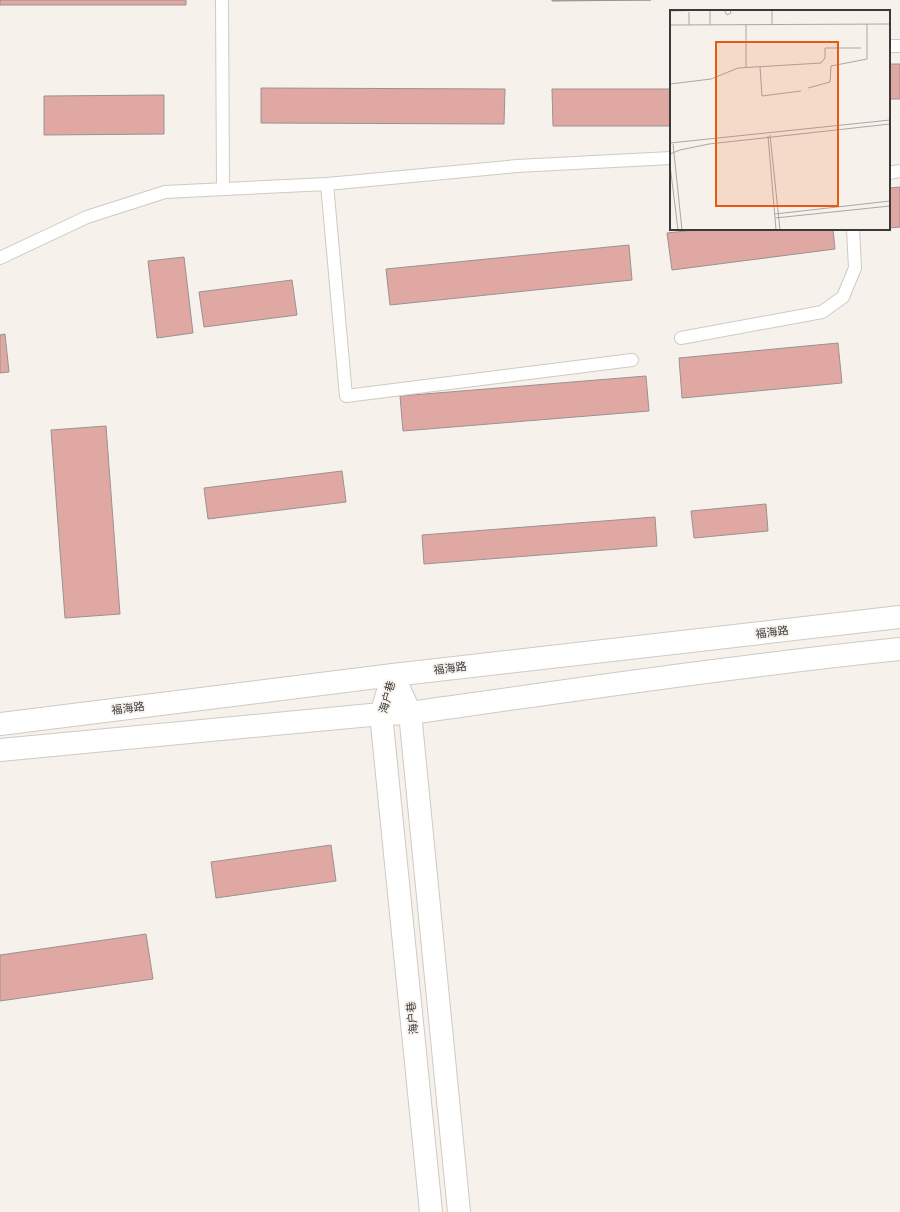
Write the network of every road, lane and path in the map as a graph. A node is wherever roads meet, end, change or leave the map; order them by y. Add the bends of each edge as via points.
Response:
1 (222, 0) edge
2 (670, 158) edge
3 (900, 171) edge
4 (890, 173) edge
5 (327, 184) junction
6 (222, 190) junction
7 (853, 230) edge
8 (0, 258) edge
9 (681, 338) dead end
10 (632, 360) dead end
11 (900, 617) edge
12 (900, 649) edge
13 (393, 675) junction
14 (410, 713) junction
15 (381, 714) junction
16 (0, 724) edge
17 (0, 750) edge
18 (431, 1212) edge
19 (459, 1212) edge

1 - 6 lane
2 - 5 lane via 517,166
3 - 4 lane
5 - 6 lane
5 - 10 lane via 346,396
6 - 8 lane via 165,192 87,217
7 - 9 lane via 855,268 843,297 822,312
11 - 13 main road, 福海路
12 - 14 main road via 642,680
13 - 14 main road, 海户巷
13 - 15 main road, 海户巷
13 - 16 main road, 福海路
14 - 15 main road
14 - 19 main road, 海户巷
15 - 17 main road
15 - 18 main road, 海户巷

